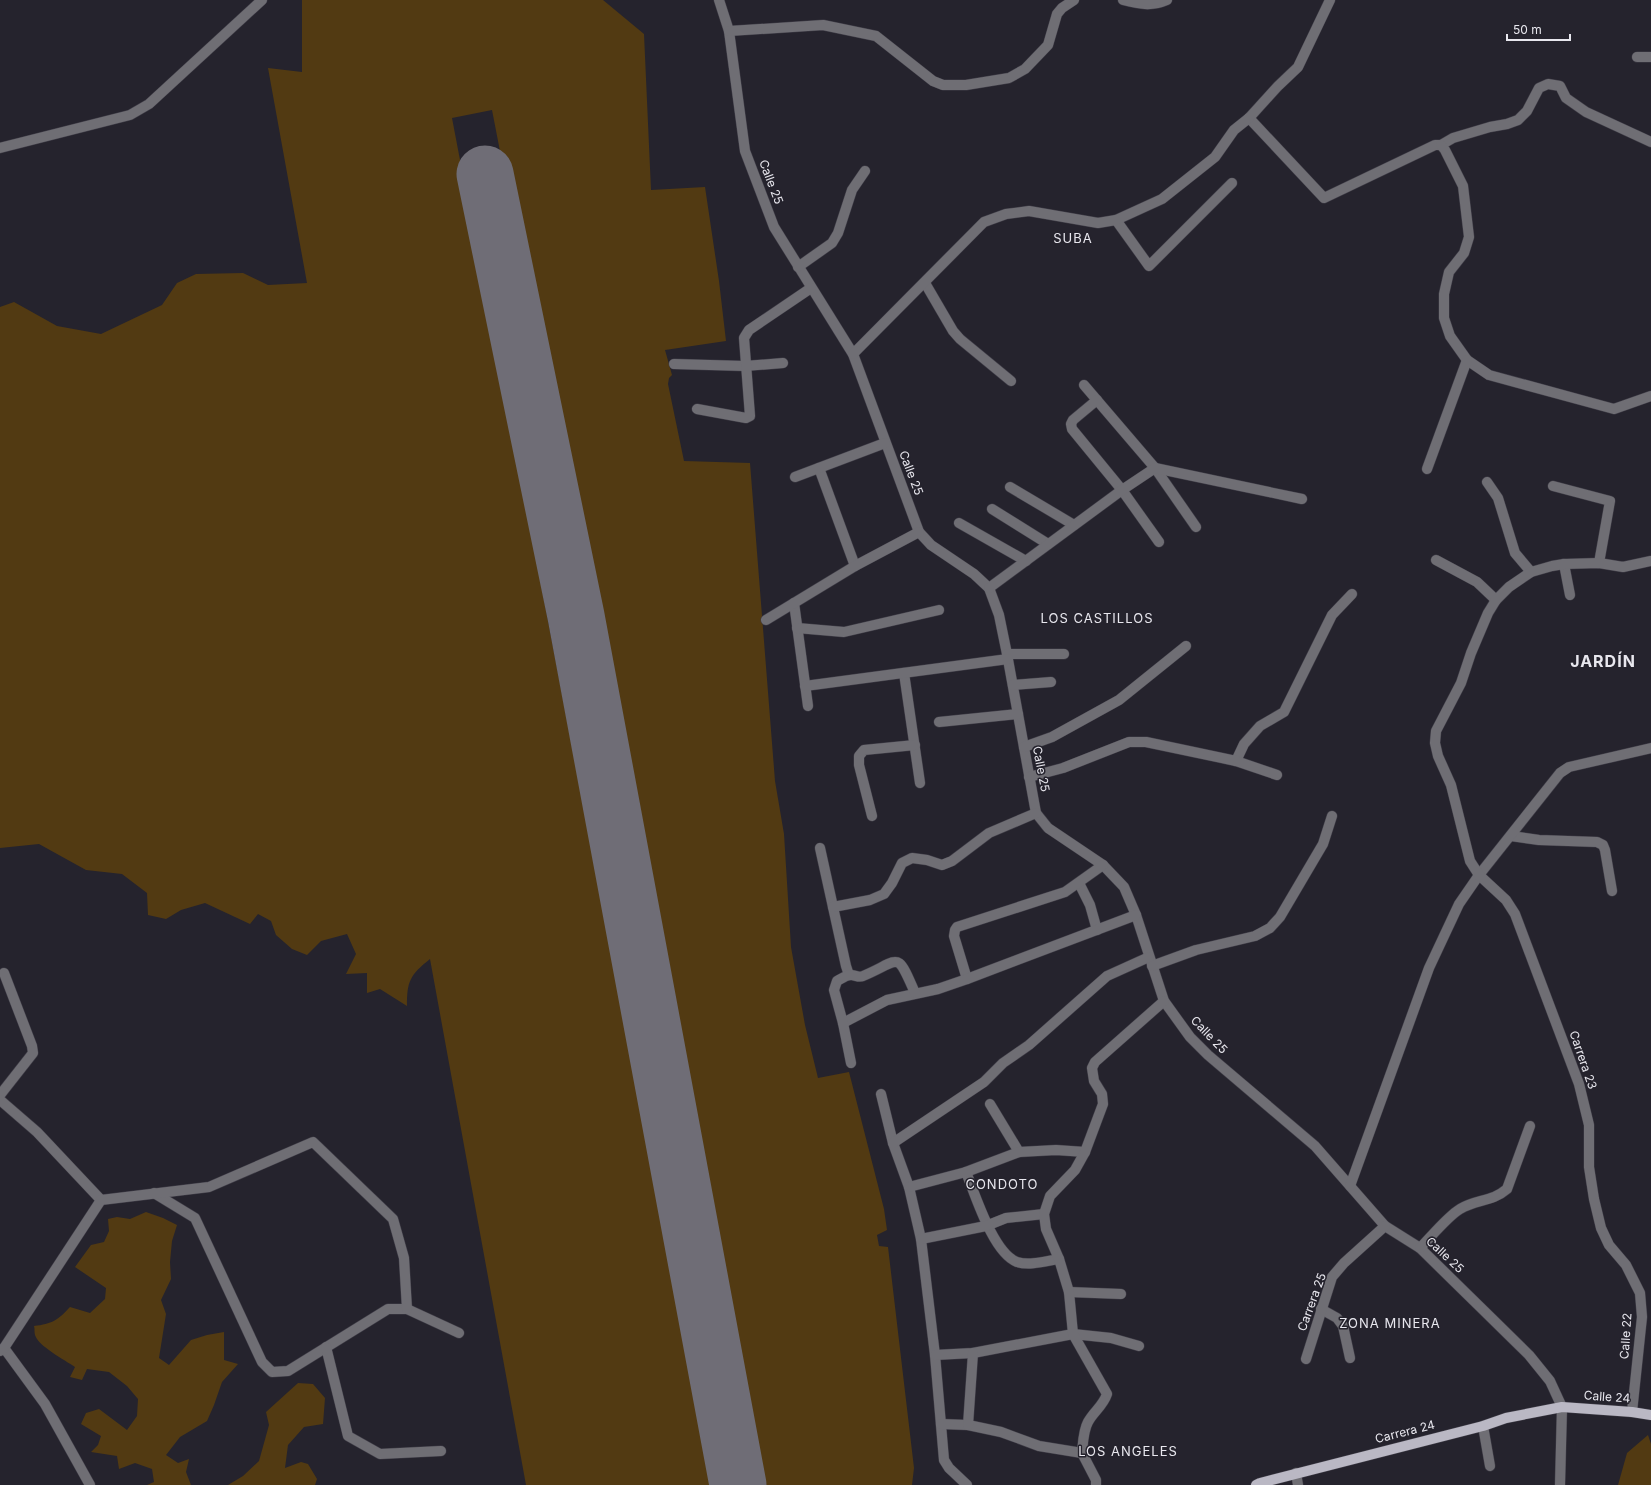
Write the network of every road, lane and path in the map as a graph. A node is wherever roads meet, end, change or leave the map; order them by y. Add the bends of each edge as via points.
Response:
1 (262, 0) edge
2 (719, 0) edge
3 (1074, 0) edge
4 (1123, 0) edge
5 (1167, 0) edge
6 (1330, 0) edge
7 (729, 31) junction
8 (1637, 57) dead end
9 (1651, 57) edge
10 (1249, 118) junction
11 (1651, 142) edge
12 (1441, 145) junction
13 (0, 148) edge
14 (865, 171) dead end
15 (1232, 183) dead end
16 (1116, 220) junction
17 (798, 267) junction
18 (925, 283) junction
19 (811, 288) junction
20 (853, 354) junction
21 (1467, 360) junction
22 (783, 363) dead end
23 (674, 364) dead end
24 (746, 366) junction
25 (1011, 381) dead end
26 (1084, 385) dead end
27 (1651, 396) edge
28 (1097, 400) junction
29 (697, 409) dead end
30 (886, 443) junction
31 (819, 468) junction
32 (1155, 468) junction
33 (1427, 470) dead end
34 (795, 477) dead end
35 (1487, 482) dead end
36 (1553, 486) dead end
37 (1010, 487) dead end
38 (1122, 490) junction
39 (1302, 499) dead end
40 (992, 509) dead end
41 (959, 523) dead end
42 (1074, 525) junction
43 (1196, 527) dead end
44 (919, 532) junction
45 (1159, 542) dead end
46 (1048, 544) junction
47 (1436, 560) dead end
48 (1026, 561) junction
49 (1651, 561) edge
50 (1599, 563) junction
51 (1564, 564) junction
52 (855, 566) junction
53 (1531, 572) junction
54 (988, 588) junction
55 (1352, 594) dead end
56 (1570, 595) dead end
57 (1496, 600) junction
58 (794, 603) junction
59 (939, 610) dead end
60 (766, 620) dead end
61 (797, 628) junction
62 (1186, 646) dead end
63 (1064, 654) dead end
64 (1008, 657) junction
65 (904, 673) junction
66 (1051, 682) dead end
67 (1013, 685) junction
68 (805, 686) junction
69 (808, 706) dead end
70 (1018, 714) junction
71 (939, 722) dead end
72 (915, 745) junction
73 (1024, 747) junction
74 (1651, 748) edge
75 (1236, 761) junction
76 (1277, 775) dead end
77 (1029, 777) junction
78 (920, 783) dead end
79 (1036, 813) junction
80 (872, 816) dead end
81 (1332, 816) dead end
82 (1511, 836) junction
83 (820, 848) dead end
84 (1103, 865) junction
85 (1479, 875) junction
86 (1079, 883) junction
87 (1612, 891) dead end
88 (833, 907) junction
89 (1136, 915) junction
90 (1097, 930) junction
91 (1150, 961) junction
92 (4, 973) dead end
93 (849, 975) junction
94 (968, 979) junction
95 (915, 993) junction
96 (1164, 1001) junction
97 (843, 1023) junction
98 (851, 1063) dead end
99 (881, 1094) dead end
100 (0, 1095) edge
101 (0, 1100) edge
102 (990, 1104) dead end
103 (1530, 1126) dead end
104 (893, 1143) junction
105 (1019, 1152) junction
106 (1085, 1152) junction
107 (966, 1172) junction
108 (1350, 1186) junction
109 (908, 1187) junction
110 (154, 1193) junction
111 (101, 1200) junction
112 (1044, 1214) junction
113 (986, 1226) junction
114 (1385, 1226) junction
115 (921, 1239) junction
116 (1420, 1248) junction
117 (1059, 1259) junction
118 (1626, 1266) joint
119 (1069, 1292) junction
120 (1121, 1294) dead end
121 (407, 1309) junction
122 (1321, 1309) junction
123 (459, 1334) dead end
124 (1073, 1334) junction
125 (1139, 1346) dead end
126 (326, 1347) junction
127 (2, 1350) edge
128 (974, 1354) junction
129 (935, 1355) junction
130 (1350, 1358) dead end
131 (1306, 1359) dead end
132 (1562, 1407) junction
133 (1632, 1412) junction
134 (1651, 1415) edge
135 (941, 1424) junction
136 (968, 1425) junction
137 (1483, 1426) junction
138 (441, 1451) dead end
139 (1082, 1453) junction
140 (1490, 1466) dead end
141 (1296, 1473) junction
142 (90, 1485) edge
143 (967, 1485) edge
144 (1096, 1485) edge
145 (1256, 1485) edge
146 (1298, 1485) edge
147 (1560, 1485) edge

1 - 13 street via 149,104 130,114
2 - 7 street, Calle 25
3 - 7 street via 1057,14 1048,45 1025,69 1009,78 966,85 943,85 933,81 876,36 823,25
4 - 5 street via 1143,5
6 - 10 street via 1298,67
7 - 17 street, Calle 25 via 745,151 774,227
8 - 9 street
10 - 12 street via 1324,198 1435,145
10 - 16 street via 1234,130 1215,157 1162,199
11 - 12 street via 1586,112 1566,98 1560,86 1548,84 1539,88 1527,111 1518,120 1453,138
12 - 21 street via 1463,186 1469,237 1464,253 1449,272 1444,294 1444,318 1450,336
14 - 17 street via 852,190 838,233 832,243
15 - 16 street via 1149,266
16 - 18 street via 1098,223 1029,211 1006,214 984,222
17 - 19 street, Calle 25
18 - 20 street
18 - 25 street via 953,331
19 - 20 street, Calle 25
19 - 24 street via 746,333
20 - 30 street, Calle 25
21 - 27 street via 1490,374 1614,409
21 - 33 street
22 - 24 street
23 - 24 street
24 - 29 street via 750,415 748,418
26 - 28 street
28 - 32 street
28 - 38 street via 1074,420 1072,428
30 - 31 street
30 - 44 street, Calle 25
31 - 34 street
31 - 52 street
32 - 38 street
32 - 39 street
32 - 43 street
35 - 53 street via 1498,498 1515,553
36 - 50 street via 1610,501
37 - 42 street
38 - 42 street
38 - 45 street
40 - 46 street
41 - 48 street
42 - 46 street
44 - 52 street
44 - 54 street, Calle 25 via 931,545 974,574
46 - 48 street
47 - 57 street via 1477,582
48 - 54 street
49 - 50 street via 1623,567
50 - 51 street
51 - 53 street
51 - 56 street
52 - 58 street
53 - 57 street, Carrera 23 via 1509,587
54 - 64 street, Calle 25 via 999,615
55 - 75 street via 1332,615 1284,712 1260,726 1244,744
57 - 85 street, Carrera 23 via 1471,653 1461,683 1436,731 1435,743 1451,785 1470,861
58 - 60 street
58 - 61 street
59 - 61 street via 844,632
61 - 68 street
62 - 73 street via 1119,700 1052,736
63 - 64 street
64 - 65 street
64 - 67 street, Calle 25
65 - 68 street
65 - 72 street
66 - 67 street
67 - 70 street, Calle 25
68 - 69 street
70 - 71 street
70 - 73 street, Calle 25
72 - 78 street
72 - 80 street via 864,750 859,756
73 - 77 street, Calle 25
74 - 82 street via 1569,767 1560,774
75 - 76 street
75 - 77 street via 1146,742 1129,742 1063,768
77 - 79 street, Calle 25
79 - 84 street, Calle 25 via 1048,828
79 - 88 street via 989,833 952,861 942,865 912,858 902,863 884,894 870,900
81 - 91 street via 1323,844 1280,917 1270,928 1255,936
82 - 85 street
82 - 87 street via 1539,840 1597,842 1603,845
83 - 88 street
84 - 86 street
84 - 89 street, Calle 25 via 1124,887
85 - 108 street via 1459,904 1429,968
85 - 118 street, Carrera 23 via 1506,900 1515,914 1579,1084 1589,1125 1589,1167 1601,1228 1609,1245
86 - 90 street via 1090,905
86 - 94 street via 1065,892 957,927 954,936
88 - 93 street
89 - 90 street
89 - 91 street, Calle 25
90 - 94 street
91 - 96 street, Calle 25
91 - 104 street via 1107,976 984,1082
92 - 100 street via 33,1053
93 - 95 street via 861,977 892,961 899,962 904,967
93 - 97 street via 834,985
94 - 95 street via 938,989
95 - 97 street via 888,1000
96 - 106 street via 1095,1062 1092,1068 1094,1081 1102,1094 1103,1104
96 - 108 street, Calle 25 via 1190,1038 1315,1146
97 - 98 street
99 - 104 street
101 - 111 street via 37,1132
102 - 105 street
103 - 116 street via 1507,1189 1499,1196 1458,1210
104 - 109 street
105 - 106 street
105 - 107 street
106 - 112 street via 1075,1170 1050,1196
107 - 109 street
107 - 113 street
108 - 114 street, Calle 25
109 - 115 street
110 - 111 street
110 - 121 street via 209,1187 313,1142 393,1219 404,1258
110 - 126 street via 195,1218 262,1362 272,1372 288,1371
111 - 127 street
112 - 113 street via 1006,1218
112 - 117 street via 1046,1229
113 - 115 street
113 - 117 street via 1007,1256 1016,1261 1027,1264
114 - 116 street, Calle 25
114 - 122 street, Carrera 25 via 1332,1277
115 - 129 street
116 - 132 street, Calle 25 via 1529,1355 1550,1381
117 - 119 street
118 - 133 street, Calle 22 via 1640,1293 1642,1317
119 - 120 street
119 - 124 street
121 - 123 street
121 - 126 street via 388,1309
122 - 130 street via 1337,1318 1343,1326
122 - 131 street, Carrera 25
124 - 125 street via 1111,1338
124 - 128 street
124 - 139 street via 1107,1394 1087,1424
126 - 138 street via 348,1436 380,1454
127 - 142 street via 45,1404
128 - 129 street
128 - 136 street
129 - 135 street
132 - 133 main road, Calle 24
132 - 137 main road, Carrera 24 via 1506,1418
132 - 147 street
133 - 134 main road, Calle 24
135 - 136 street
135 - 143 street via 946,1465
136 - 139 street via 1001,1432 1040,1446
137 - 140 street
137 - 141 main road, Carrera 24
139 - 144 street via 1096,1480
141 - 145 main road, Carrera 24
141 - 146 street

